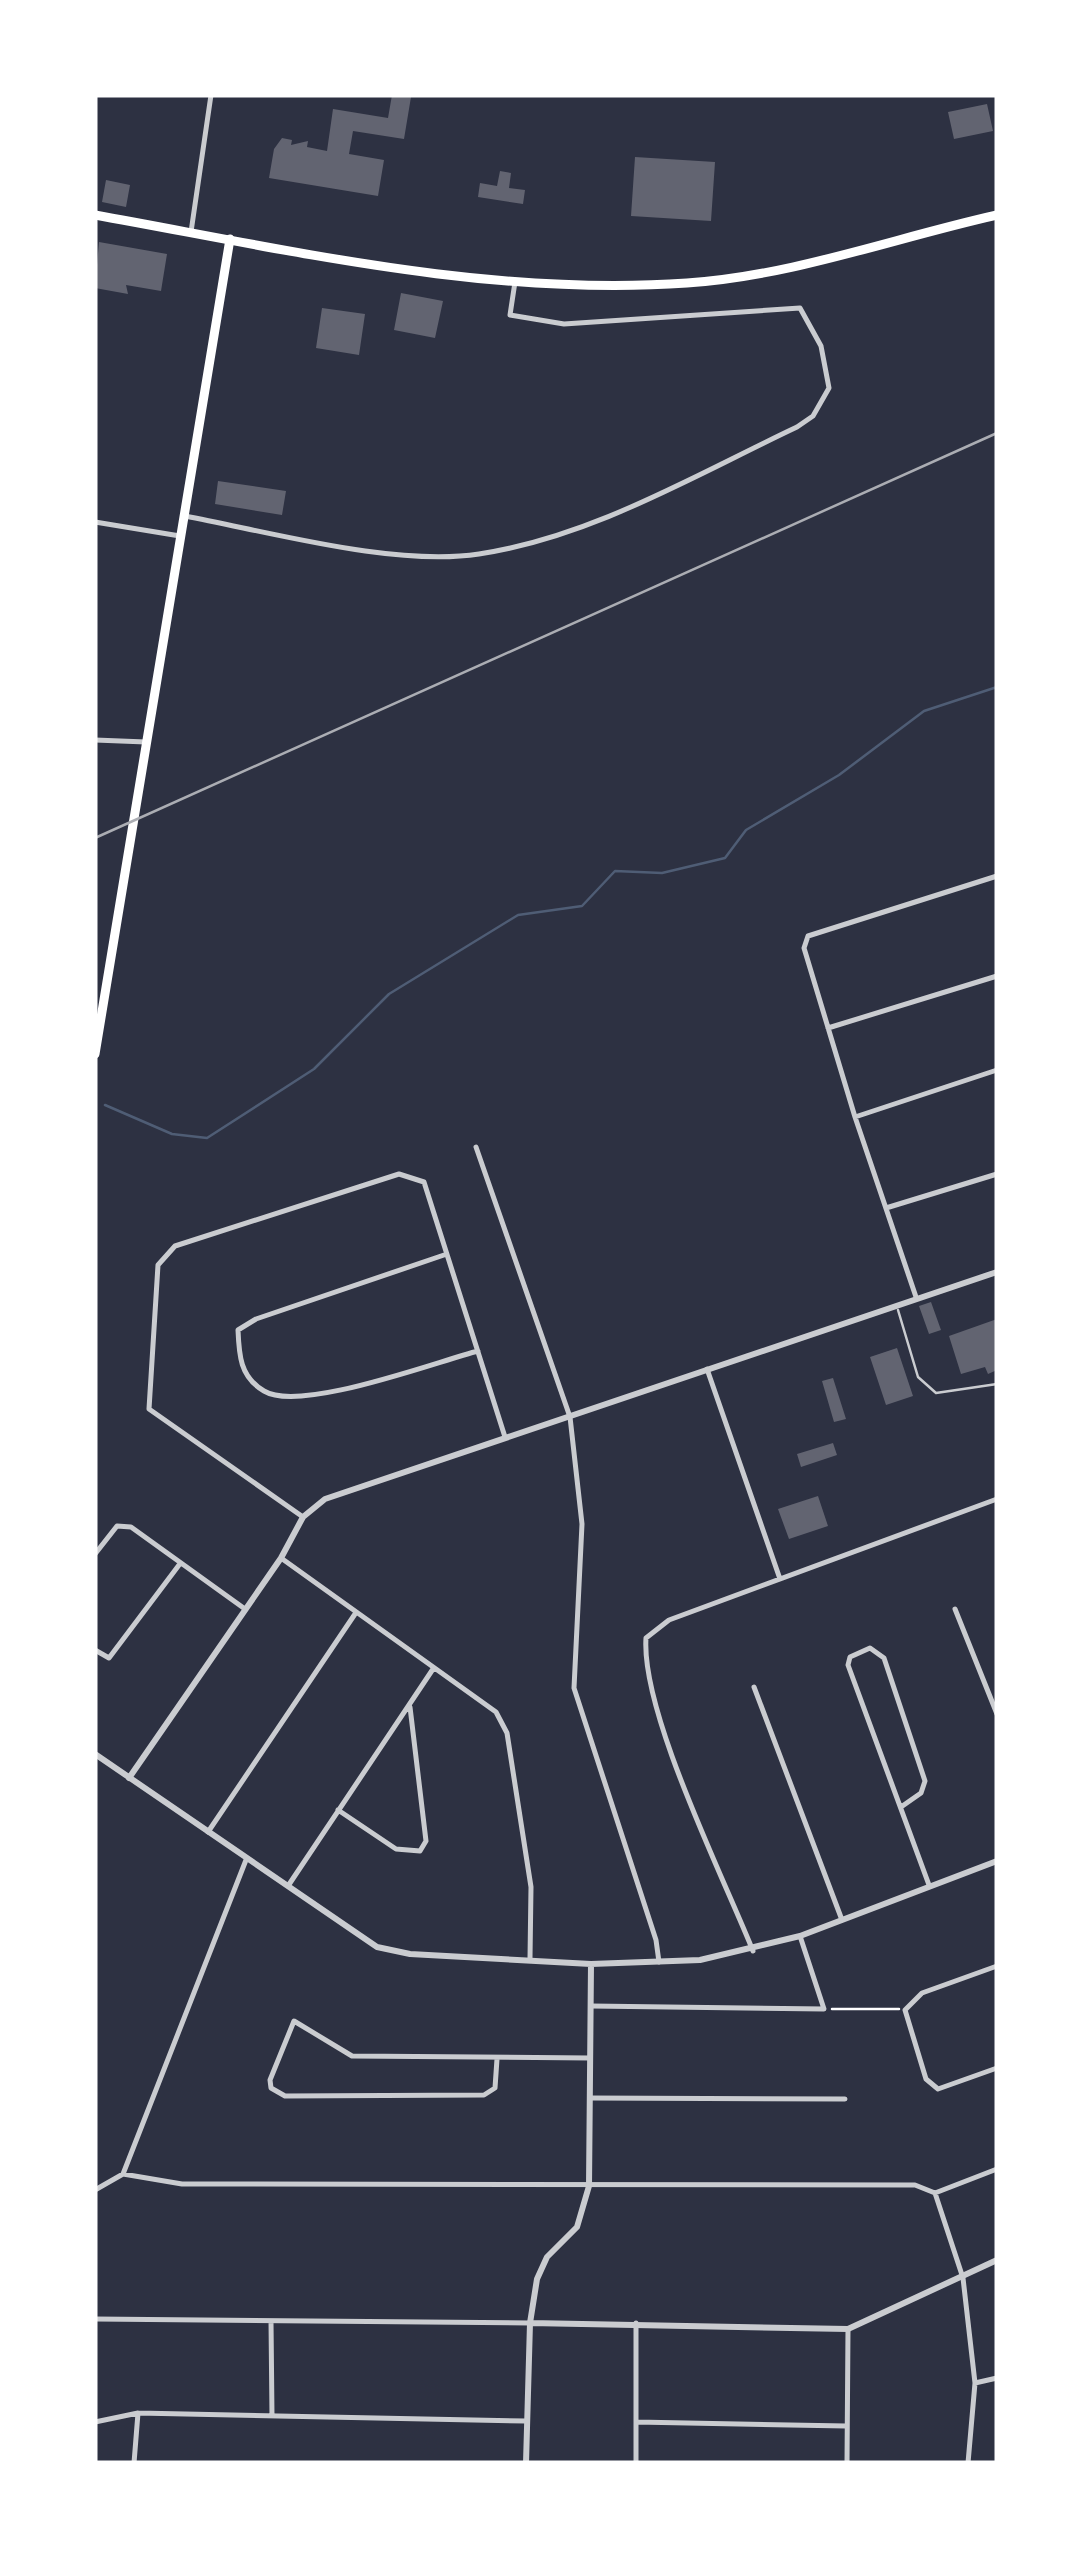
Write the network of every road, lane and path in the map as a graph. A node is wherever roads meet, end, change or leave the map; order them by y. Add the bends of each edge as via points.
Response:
1 (211, 95) edge
2 (95, 215) edge
3 (997, 215) edge
4 (192, 232) junction
5 (230, 240) junction
6 (515, 282) junction
7 (185, 516) junction
8 (95, 522) edge
9 (180, 536) junction
10 (95, 740) edge
11 (146, 742) junction
12 (997, 876) edge
13 (997, 976) edge
14 (828, 1028) junction
15 (95, 1054) edge
16 (997, 1070) edge
17 (855, 1118) junction
18 (476, 1147) dead end
19 (997, 1174) edge
20 (886, 1208) junction
21 (444, 1255) junction
22 (997, 1272) edge
23 (916, 1297) junction
24 (896, 1304) junction
25 (478, 1351) junction
26 (708, 1369) junction
27 (997, 1384) edge
28 (570, 1417) junction
29 (505, 1437) junction
30 (997, 1499) edge
31 (304, 1517) junction
32 (95, 1554) edge
33 (280, 1558) junction
34 (180, 1564) junction
35 (780, 1578) junction
36 (954, 1609) dead end
37 (246, 1610) junction
38 (354, 1614) junction
39 (95, 1650) edge
40 (433, 1669) junction
41 (754, 1687) dead end
42 (410, 1704) junction
43 (997, 1714) edge
44 (95, 1754) edge
45 (129, 1778) junction
46 (901, 1807) junction
47 (338, 1810) junction
48 (208, 1832) junction
49 (246, 1860) junction
50 (997, 1861) edge
51 (929, 1884) junction
52 (286, 1888) junction
53 (842, 1920) junction
54 (800, 1936) junction
55 (753, 1951) junction
56 (530, 1958) junction
57 (659, 1962) junction
58 (591, 1964) junction
59 (997, 1966) edge
60 (590, 2006) junction
61 (824, 2009) junction
62 (905, 2010) junction
63 (497, 2058) junction
64 (590, 2058) junction
65 (997, 2068) edge
66 (590, 2098) junction
67 (845, 2099) dead end
68 (997, 2169) edge
69 (123, 2174) junction
70 (589, 2186) junction
71 (95, 2190) edge
72 (934, 2193) junction
73 (997, 2260) edge
74 (963, 2278) junction
75 (95, 2320) edge
76 (271, 2320) junction
77 (530, 2322) junction
78 (636, 2324) junction
79 (848, 2329) junction
80 (997, 2378) edge
81 (975, 2383) junction
82 (138, 2414) junction
83 (272, 2416) junction
84 (95, 2422) edge
85 (526, 2422) junction
86 (636, 2422) junction
87 (846, 2426) junction
88 (134, 2463) edge
89 (526, 2463) edge
90 (636, 2463) edge
91 (847, 2463) edge
92 (968, 2463) edge

1 - 4 street
2 - 4 main road
3 - 6 main road via 779,269 688,283
4 - 5 main road
5 - 6 main road
5 - 7 main road
6 - 7 street via 510,315 564,324 800,308 821,346 829,388 797,428 574,532 476,554 374,552
7 - 9 main road
8 - 9 street
9 - 11 main road
10 - 11 street
11 - 15 main road
12 - 14 street via 808,936 804,948
13 - 14 street
14 - 17 street
16 - 17 street
17 - 20 street
18 - 28 street
19 - 20 street
20 - 23 street
21 - 25 street
21 - 25 street via 256,1319 238,1330 240,1366 263,1391 282,1398 312,1396
21 - 31 street via 424,1182 399,1174 175,1246 158,1265 148,1409
22 - 23 street
23 - 24 street
24 - 26 street
24 - 27 lane via 918,1377 936,1394
25 - 29 street
26 - 28 street
26 - 35 street
28 - 29 street
28 - 57 street via 582,1524 574,1688
29 - 31 street via 325,1499
30 - 35 street
31 - 33 street
32 - 34 street via 122,1524
33 - 37 street
33 - 38 street
34 - 37 street
34 - 39 street via 109,1658
35 - 55 street via 668,1620 646,1638 644,1666 676,1760
36 - 43 street
37 - 45 street
38 - 40 street
38 - 48 street
40 - 42 street
40 - 56 street via 496,1712 507,1733 531,1887
41 - 53 street
42 - 47 street
42 - 47 street via 426,1842 420,1851 396,1849
44 - 45 street
45 - 48 street
46 - 46 street via 848,1665 850,1657 870,1648 884,1658 924,1781 922,1794
46 - 51 street
47 - 52 street
48 - 49 street
49 - 52 street
49 - 69 street
50 - 51 street
51 - 53 street
52 - 56 street via 377,1947
53 - 54 street
54 - 55 street
54 - 61 street
55 - 57 street
56 - 58 street
57 - 58 street
58 - 60 street
59 - 62 street via 922,1993
60 - 61 street
60 - 64 street
61 - 62 path
62 - 65 street via 926,2078 938,2089
63 - 63 street via 352,2056 294,2021 270,2080 285,2096 484,2095 495,2088
63 - 64 street
64 - 66 street
66 - 67 street
66 - 70 street
68 - 72 street
69 - 70 street via 182,2184
69 - 71 street
70 - 72 street via 915,2185
70 - 77 street via 577,2227 536,2278
72 - 74 street
73 - 74 street
74 - 79 street
74 - 81 street
75 - 76 street
76 - 77 street
76 - 83 street
77 - 78 street
77 - 85 street
78 - 79 street
78 - 86 street
79 - 87 street
80 - 81 street
81 - 92 street
82 - 83 street
82 - 84 street
82 - 88 street
83 - 85 street
85 - 89 street
86 - 87 street
86 - 90 street
87 - 91 street

